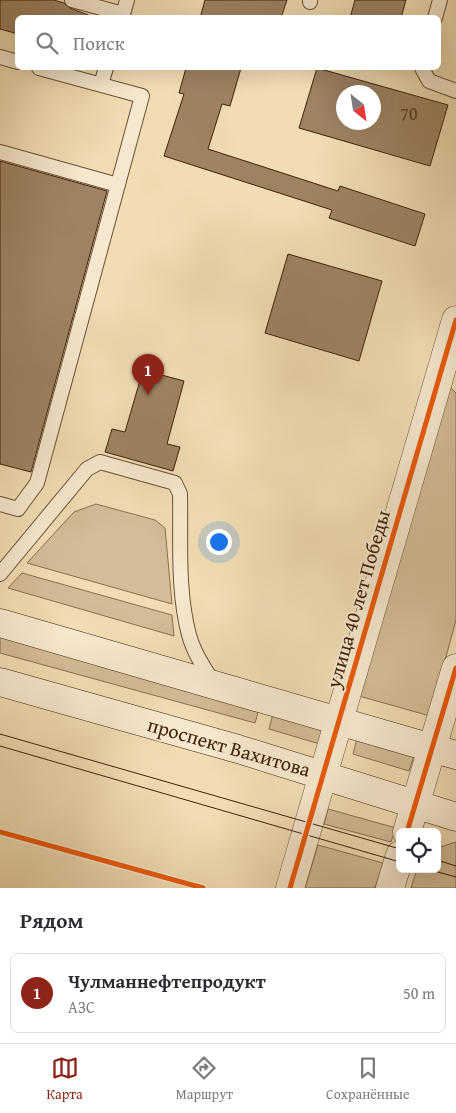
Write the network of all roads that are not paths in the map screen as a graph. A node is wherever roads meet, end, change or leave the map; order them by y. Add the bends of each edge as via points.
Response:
1 (72, 0) edge
2 (127, 0) edge
3 (440, 0) edge
4 (120, 15) edge
5 (123, 15) edge
6 (436, 15) edge
7 (0, 57) edge
8 (15, 61) edge
9 (47, 70) edge
10 (105, 70) edge
11 (423, 70) edge
12 (101, 84) junction
13 (456, 91) edge
14 (0, 152) edge
15 (118, 185) junction
16 (456, 320) edge
17 (448, 349) junction
18 (456, 375) edge
19 (0, 504) edge
20 (0, 574) edge
21 (0, 623) edge
22 (456, 668) edge
23 (0, 682) edge
24 (215, 686) junction
25 (338, 721) junction
26 (444, 752) edge
27 (322, 775) junction
28 (415, 805) junction
29 (456, 817) edge
30 (408, 828) edge
31 (396, 868) edge
32 (290, 888) edge
33 (390, 888) edge

1 - 4 lane
2 - 5 lane
3 - 6 lane
7 - 8 lane
9 - 12 lane
10 - 12 lane
11 - 13 lane via 429,81
12 - 15 lane via 142,96
14 - 15 lane
15 - 19 lane via 36,483 18,509
16 - 17 main road, улица 40 лет Победы
17 - 18 main road
17 - 25 main road, улица 40 лет Победы
20 - 24 lane via 87,469 100,462 175,483 180,494 183,608 189,637
21 - 24 main road
22 - 26 main road
23 - 27 main road, проспект Вахитова
24 - 25 main road
25 - 26 main road
25 - 27 main road, улица 40 лет Победы
26 - 28 main road
27 - 28 main road, проспект Вахитова
27 - 32 main road, улица 40 лет Победы
28 - 29 main road, проспект Вахитова
28 - 30 main road
31 - 33 main road

